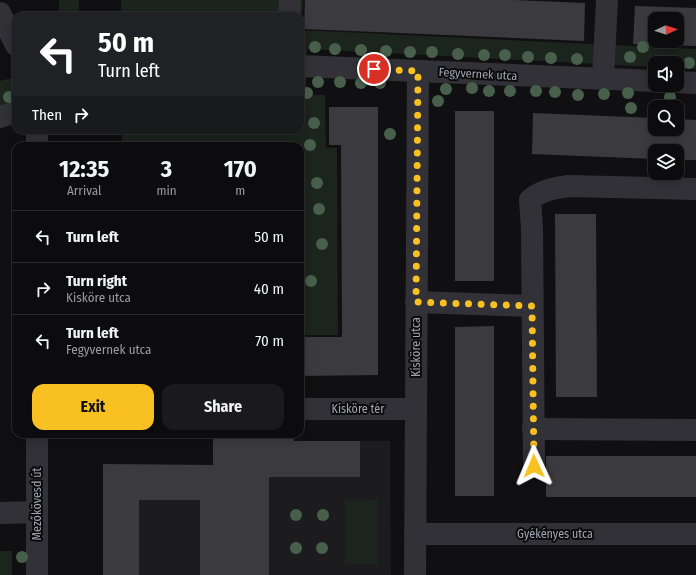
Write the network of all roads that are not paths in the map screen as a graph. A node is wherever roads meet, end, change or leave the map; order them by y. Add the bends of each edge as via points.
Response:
1 (290, 0) edge
2 (607, 0) edge
3 (289, 12) edge
4 (0, 13) edge
5 (12, 37) edge
6 (304, 66) edge
7 (418, 71) junction
8 (603, 79) junction
9 (648, 81) edge
10 (684, 82) edge
11 (696, 83) edge
12 (12, 113) edge
13 (0, 117) edge
14 (696, 189) edge
15 (416, 302) junction
16 (532, 306) junction
17 (304, 409) edge
18 (416, 409) junction
19 (533, 429) junction
20 (696, 430) edge
21 (37, 438) edge
22 (534, 466) dead end
23 (37, 512) junction
24 (0, 513) edge
25 (415, 534) junction
26 (696, 534) edge
27 (37, 575) edge
28 (415, 575) edge

1 - 3 street
2 - 8 street
4 - 5 street
6 - 7 street, Fegyvernek utca
7 - 8 street, Fegyvernek utca
7 - 15 street, Kisköre utca
8 - 9 street, Fegyvernek utca
10 - 11 street
12 - 13 street
14 - 16 street via 569,186 536,195 530,200
15 - 16 street
15 - 18 street, Kisköre utca
16 - 19 street
17 - 18 street, Kisköre tér
18 - 25 street, Kisköre utca
19 - 20 street
19 - 22 street
21 - 23 street, Mezőkövesd út
23 - 24 street
23 - 27 street, Mezőkövesd út
25 - 26 street, Gyékényes utca
25 - 28 street, Kisköre utca

